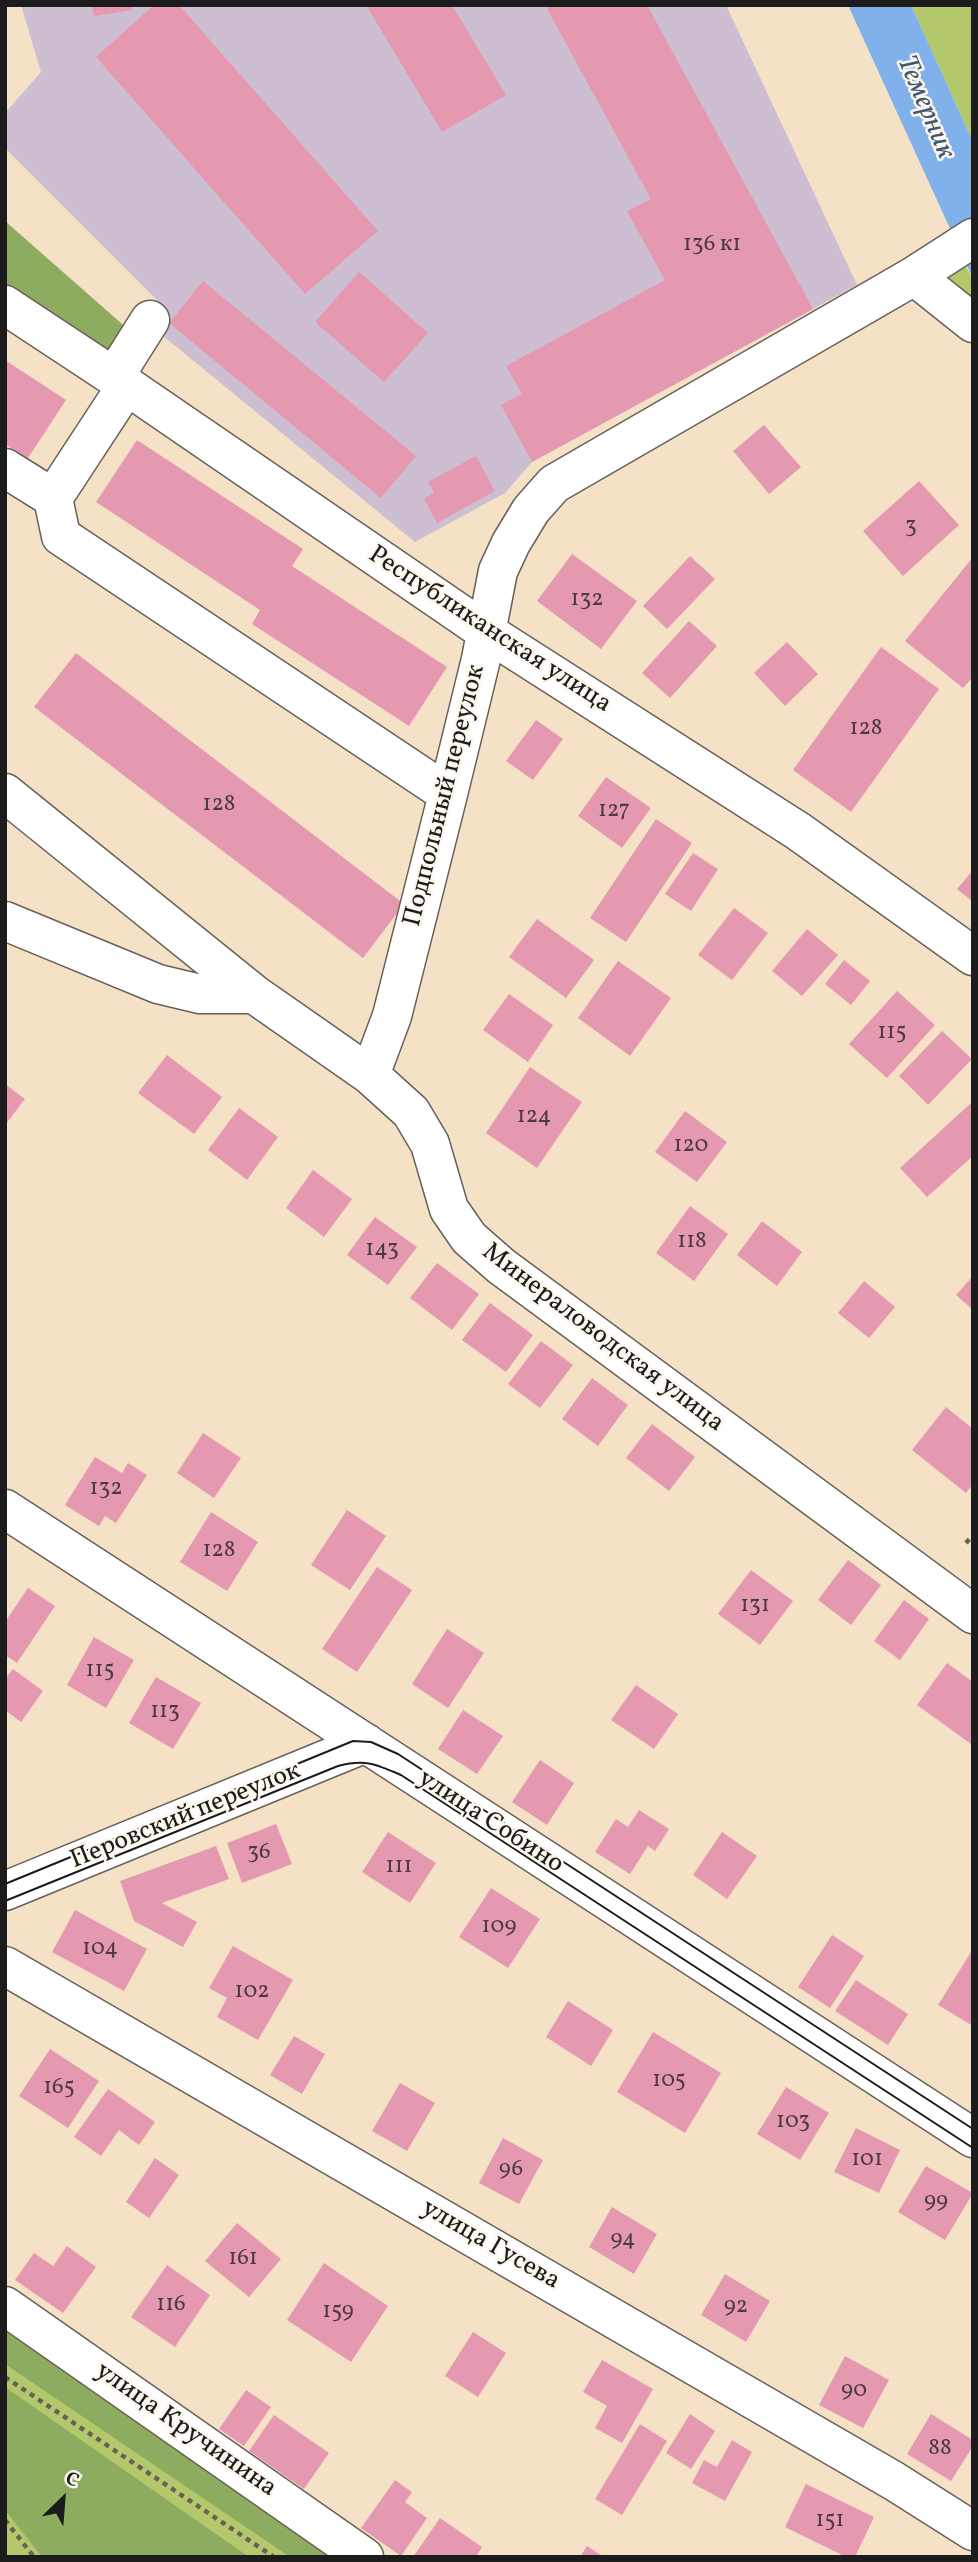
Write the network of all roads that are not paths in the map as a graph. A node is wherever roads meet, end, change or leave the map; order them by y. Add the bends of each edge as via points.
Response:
1 (973, 238) edge
2 (914, 276) junction
3 (5, 305) edge
4 (150, 320) dead end
5 (973, 323) edge
6 (120, 381) junction
7 (5, 468) edge
8 (53, 498) junction
9 (485, 631) junction
10 (5, 793) edge
11 (448, 794) junction
12 (5, 921) edge
13 (973, 956) edge
14 (254, 994) junction
15 (370, 1075) junction
16 (5, 1509) edge
17 (973, 1614) edge
18 (366, 1743) junction
19 (5, 1891) edge
20 (5, 1966) edge
21 (973, 2138) edge
22 (5, 2306) edge
23 (973, 2530) edge
24 (364, 2557) edge

1 - 2 street, Подпольный переулок
2 - 5 street
2 - 9 street, Подпольный переулок via 554,484 531,510 506,552
3 - 6 street, Республиканская улица
4 - 6 street
6 - 8 street
6 - 9 street, Республиканская улица
7 - 8 street
8 - 11 street via 61,536
9 - 11 street, Подпольный переулок
9 - 13 street, Республиканская улица via 798,831
10 - 14 street, Минераловодская улица
11 - 15 street, Подпольный переулок via 392,1016
12 - 14 street via 158,984 200,994
14 - 15 street, Минераловодская улица
15 - 17 street, Минераловодская улица via 411,1112 430,1144 449,1209 469,1238
16 - 18 street, улица Собино
18 - 19 street, Перовский переулок
18 - 21 street, улица Собино
20 - 23 street, улица Гусева
22 - 24 street, улица Кручинина

